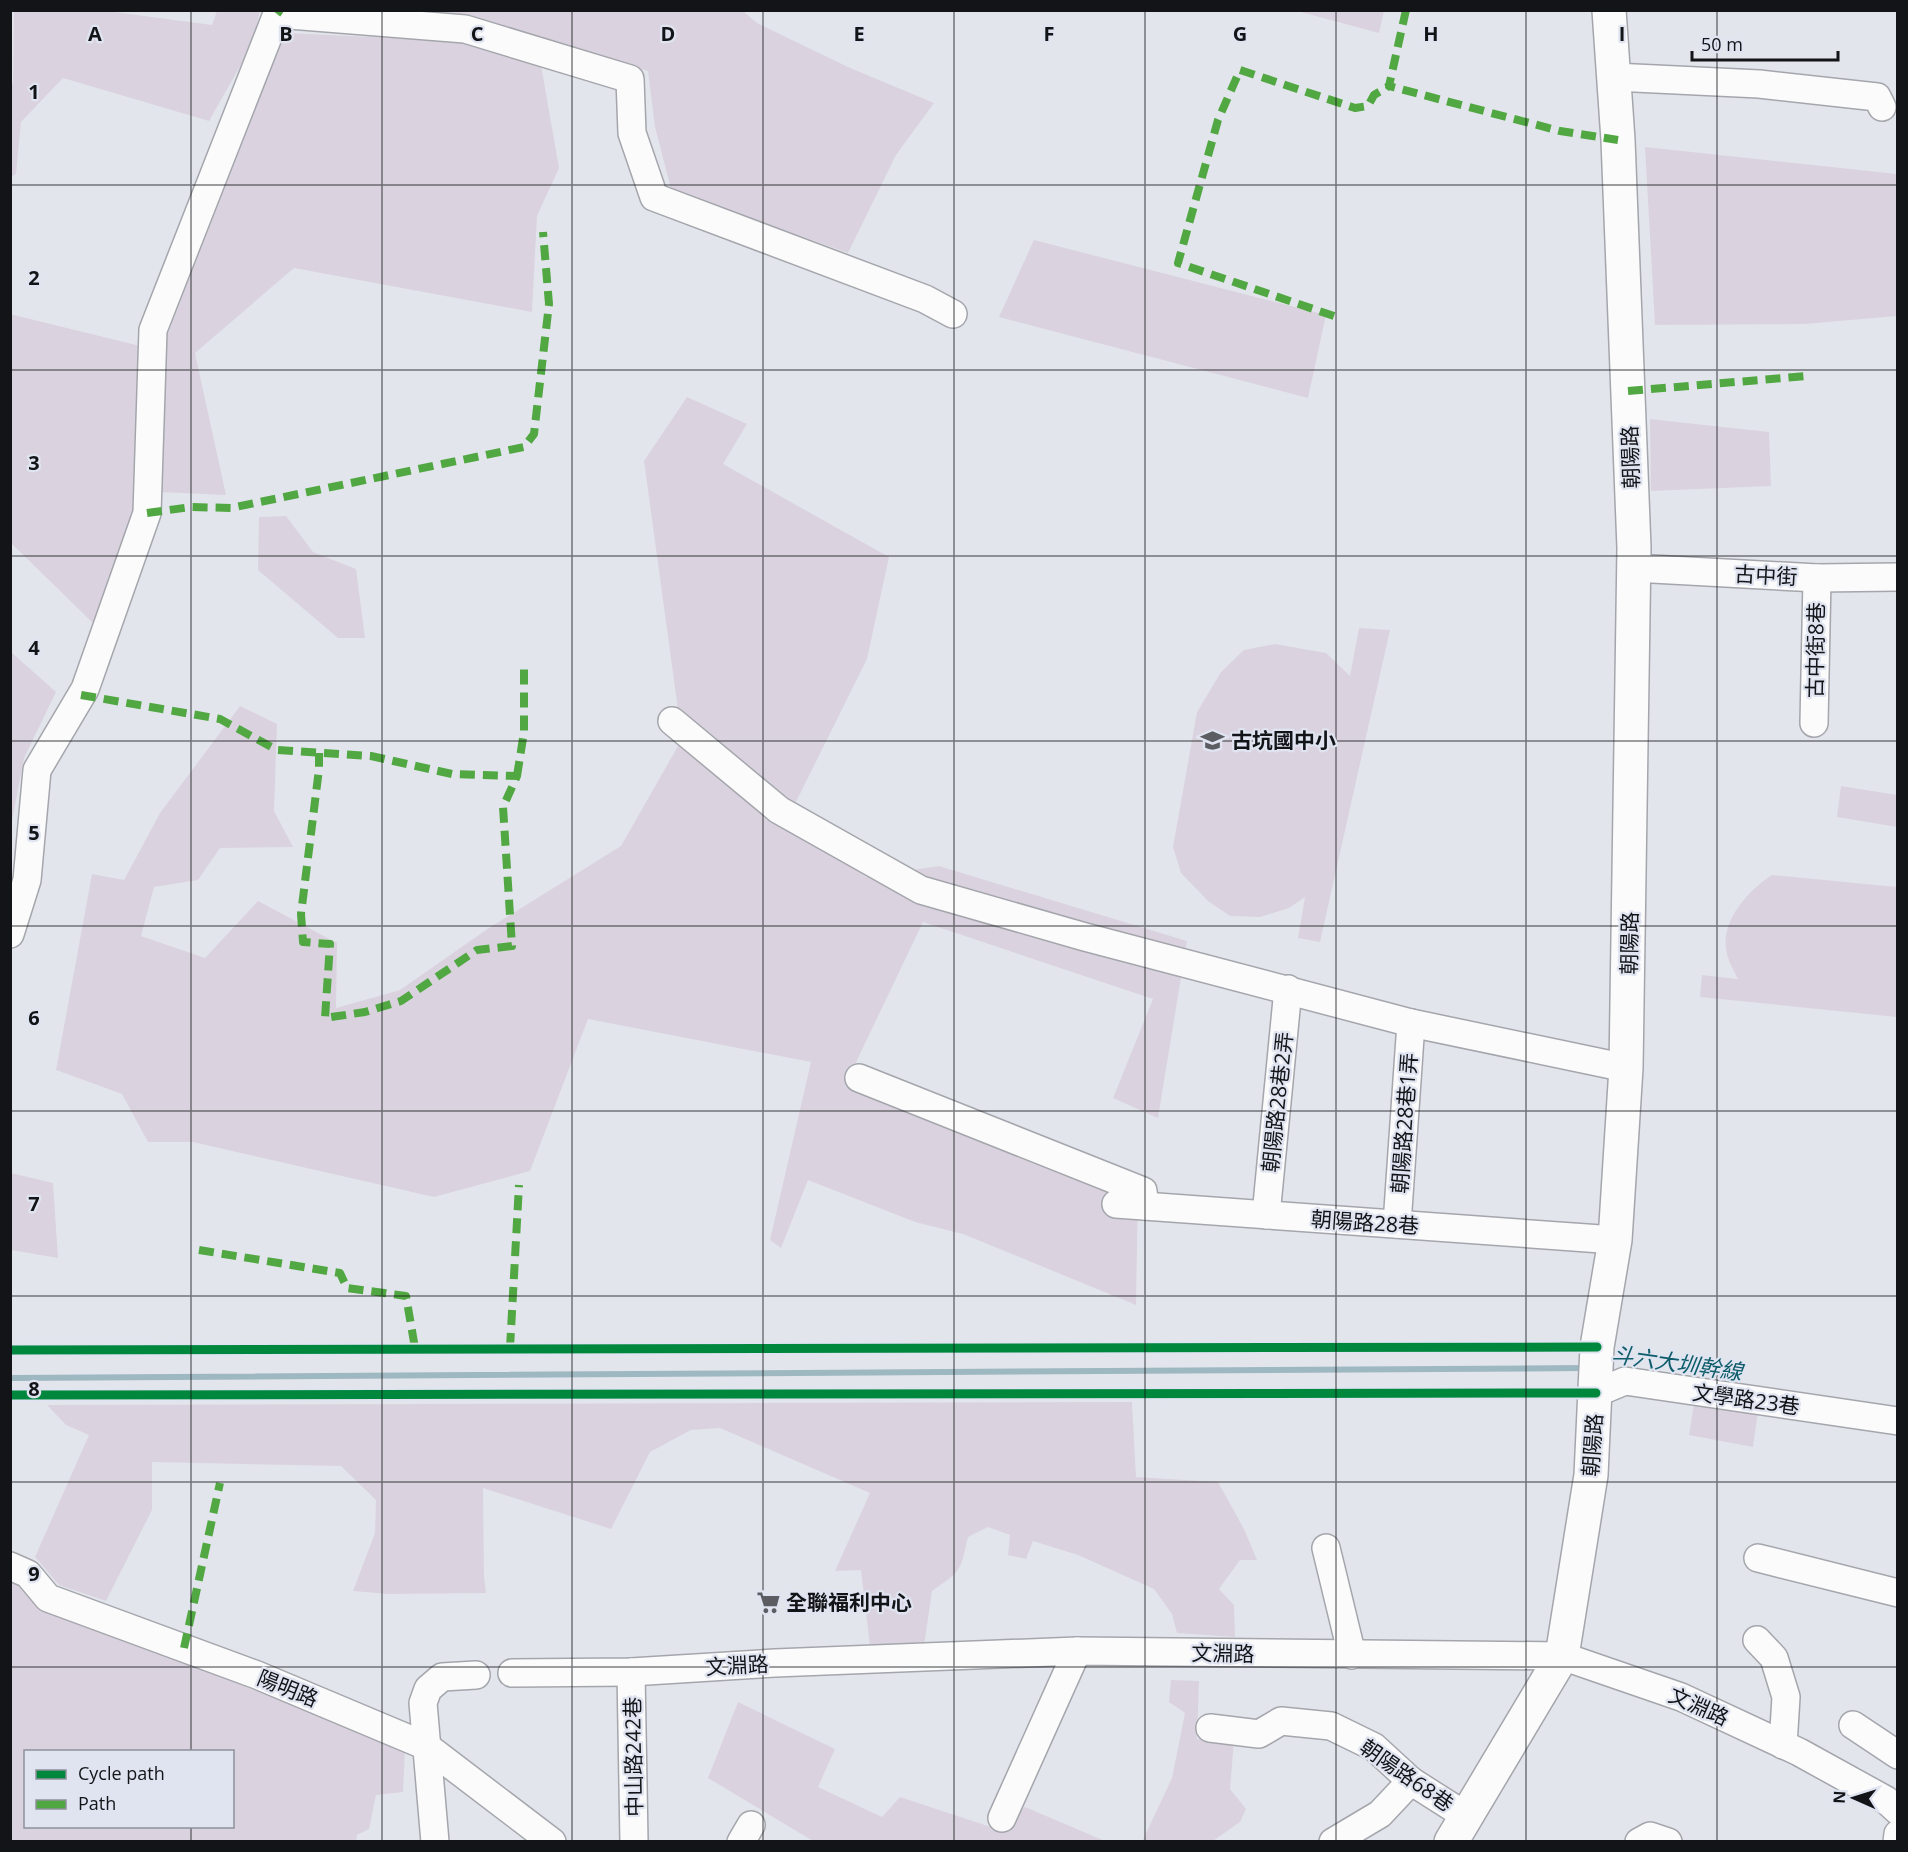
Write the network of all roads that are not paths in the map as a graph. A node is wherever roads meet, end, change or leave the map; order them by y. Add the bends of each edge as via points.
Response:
1 (1609, 10) edge
2 (1614, 77) junction
3 (1882, 108) dead end
4 (953, 314) dead end
5 (1634, 568) junction
6 (1898, 577) edge
7 (1816, 578) junction
8 (672, 721) dead end
9 (1814, 723) dead end
10 (10, 934) edge
11 (1288, 989) junction
12 (1411, 1023) junction
13 (1626, 1068) junction
14 (859, 1078) dead end
15 (1116, 1204) dead end
16 (1145, 1206) junction
17 (1266, 1215) junction
18 (1397, 1224) junction
19 (1615, 1240) junction
20 (1596, 1393) junction
21 (1898, 1421) edge
22 (1326, 1548) dead end
23 (1758, 1558) dead end
24 (10, 1566) edge
25 (1898, 1593) edge
26 (1757, 1640) dead end
27 (1077, 1651) junction
28 (1352, 1655) junction
29 (1562, 1656) junction
30 (631, 1672) junction
31 (512, 1673) dead end
32 (476, 1675) dead end
33 (1853, 1725) dead end
34 (1210, 1728) dead end
35 (1784, 1745) junction
36 (426, 1746) junction
37 (1898, 1755) edge
38 (1411, 1781) junction
39 (1898, 1811) edge
40 (1002, 1818) dead end
41 (1898, 1834) edge
42 (1457, 1835) edge
43 (435, 1842) edge
44 (552, 1842) edge
45 (634, 1842) edge
46 (1333, 1842) edge
47 (1897, 1842) edge

1 - 2 main road, 朝陽路
2 - 3 street via 1759,84 1877,97
2 - 5 main road, 朝陽路
4 - 10 street via 925,299 654,197 632,133 630,79 465,29 277,14 153,330 147,513 85,689 38,770 27,880
5 - 7 street, 古中街
5 - 13 main road, 朝陽路
6 - 7 street, 古中街
7 - 9 street, 古中街8巷
8 - 11 street via 779,810 921,890 1086,938
11 - 12 street
11 - 17 street, 朝陽路28巷2弄
12 - 13 street
12 - 18 street, 朝陽路28巷1弄
13 - 19 main road, 朝陽路
14 - 16 street via 1143,1191
15 - 16 street, 朝陽路28巷
16 - 17 street, 朝陽路28巷
17 - 18 street, 朝陽路28巷
18 - 19 street, 朝陽路28巷
19 - 20 main road, 朝陽路 via 1598,1347
20 - 21 street, 文學路23巷 via 1625,1381
20 - 29 main road, 朝陽路 via 1591,1475
22 - 28 street
23 - 25 street
24 - 36 street, 陽明路 via 28,1574 48,1598 257,1675
26 - 35 street via 1774,1658 1786,1697
27 - 28 street, 文淵路
27 - 30 street, 文淵路
27 - 40 street
28 - 29 street, 文淵路
29 - 35 street, 文淵路 via 1681,1696
29 - 42 main road, 朝陽路
30 - 31 street, 文淵路
30 - 45 street, 中山路242巷
32 - 36 street via 442,1677 428,1689 423,1703
33 - 37 street
34 - 38 street, 朝陽路68巷 via 1259,1734 1281,1721 1331,1726 1374,1747
35 - 39 street, 文淵路 via 1886,1800
36 - 43 street
36 - 44 street, 陽明路
38 - 42 street, 朝陽路68巷
38 - 46 street via 1380,1814
41 - 47 street

